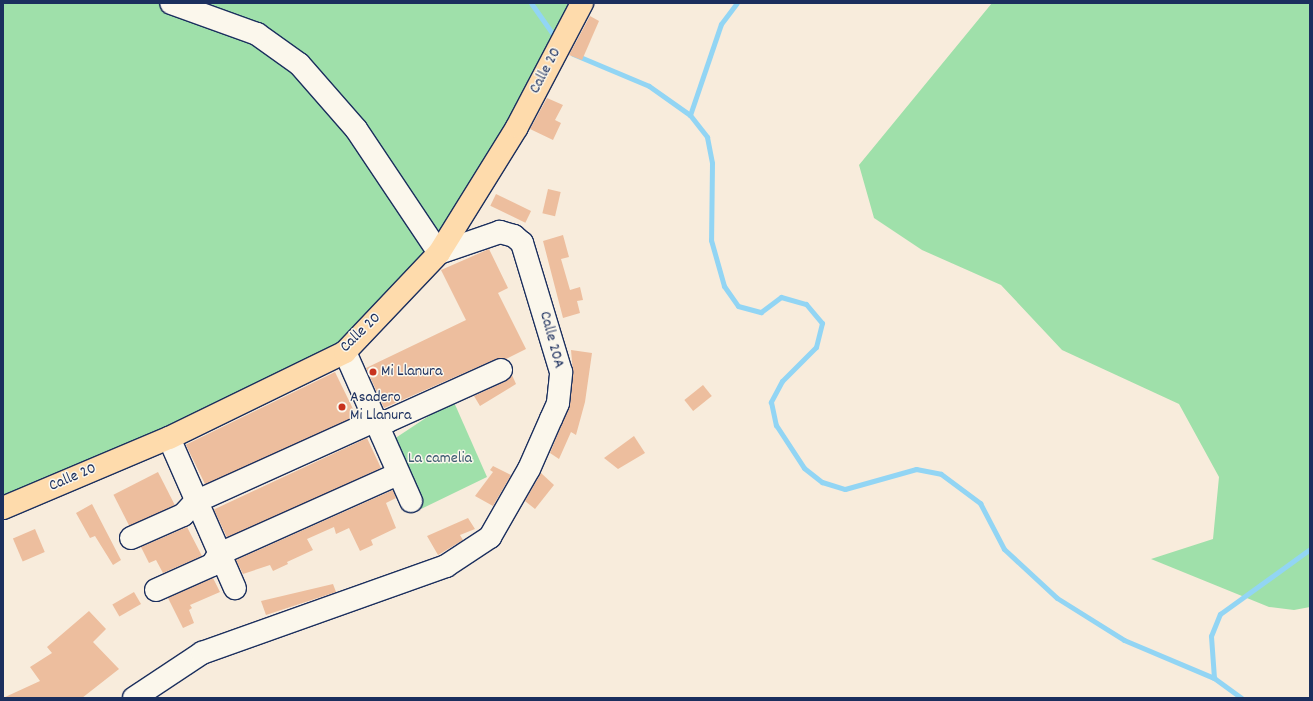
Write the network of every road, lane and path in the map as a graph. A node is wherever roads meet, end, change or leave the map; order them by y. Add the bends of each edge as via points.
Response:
1 (171, 3) edge
2 (582, 3) edge
3 (440, 253) junction
4 (344, 352) junction
5 (501, 370) dead end
6 (374, 421) junction
7 (169, 438) junction
8 (398, 474) junction
9 (411, 501) dead end
10 (195, 502) junction
11 (3, 508) edge
12 (131, 538) dead end
13 (219, 554) junction
14 (235, 588) dead end
15 (156, 590) dead end
16 (134, 698) edge

1 - 3 street via 257,34 299,64 356,129
2 - 3 main road, Calle 20 via 517,127
3 - 4 main road, Calle 20
3 - 16 street, Calle 20A via 500,232 514,236 522,243 561,372 558,403 529,469 490,537 446,566 202,653
4 - 6 street
4 - 7 main road, Calle 20
5 - 6 street via 388,421
6 - 8 street
6 - 10 street
7 - 10 street
7 - 11 main road, Calle 20
8 - 9 street
8 - 13 street
10 - 12 street via 183,515
10 - 13 street
13 - 14 street
13 - 15 street via 212,565

